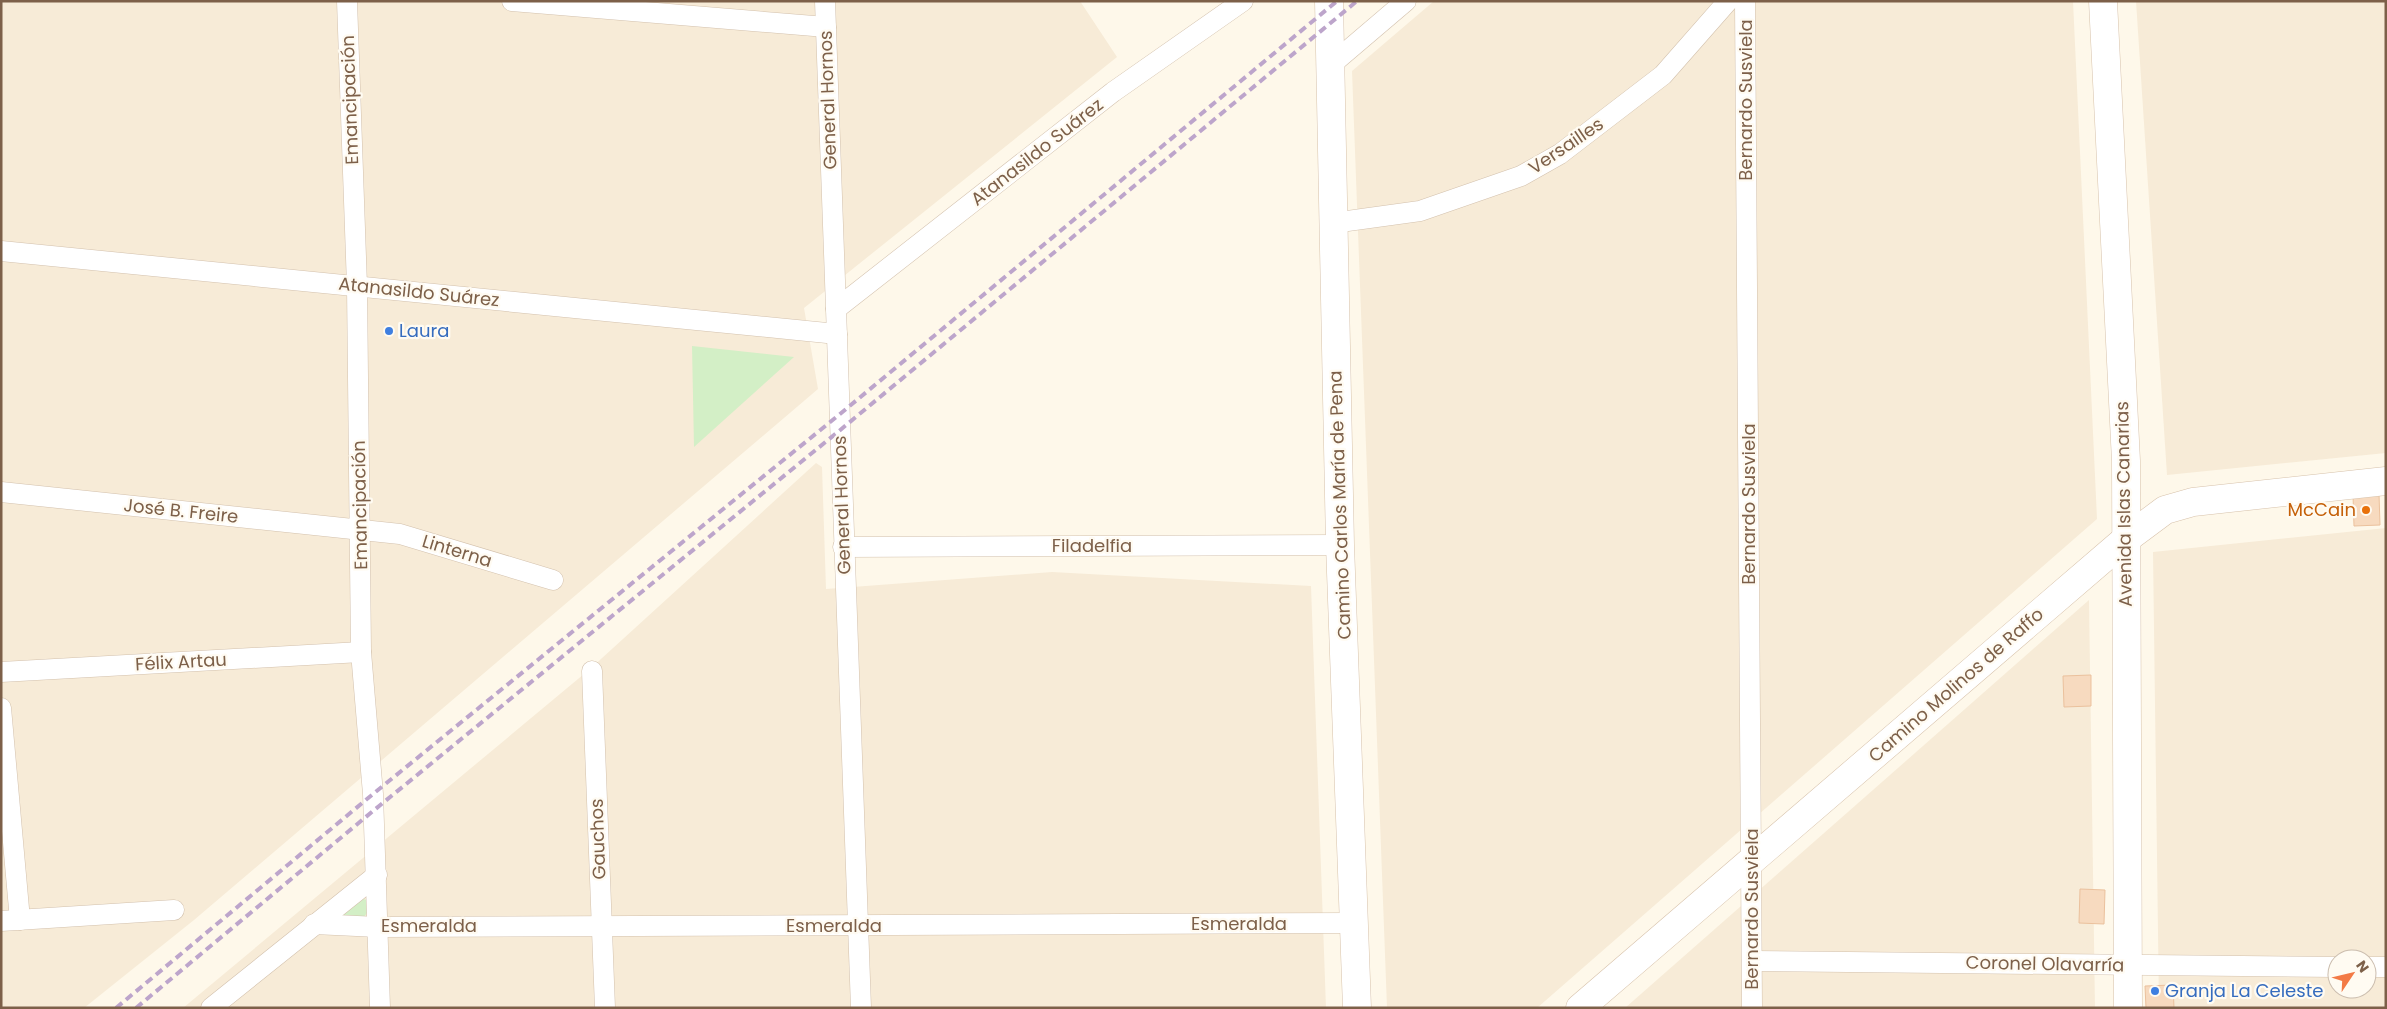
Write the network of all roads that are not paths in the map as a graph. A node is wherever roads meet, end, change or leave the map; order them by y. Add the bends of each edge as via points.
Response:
1 (347, 1) edge
2 (512, 1) edge
3 (825, 1) edge
4 (1243, 1) edge
5 (1329, 1) edge
6 (1406, 1) edge
7 (1728, 1) edge
8 (1745, 1) edge
9 (2103, 1) edge
10 (826, 27) junction
11 (1332, 64) junction
12 (1332, 223) junction
13 (1, 251) edge
14 (357, 286) junction
15 (836, 309) junction
16 (837, 334) junction
17 (2386, 481) edge
18 (1, 492) edge
19 (360, 530) junction
20 (2126, 540) junction
21 (844, 546) junction
22 (1340, 546) junction
23 (553, 580) dead end
24 (361, 652) junction
25 (592, 671) dead end
26 (1, 672) edge
27 (1, 708) edge
28 (1751, 860) junction
29 (377, 875) junction
30 (174, 910) dead end
31 (11, 921) edge
32 (1354, 923) junction
33 (314, 924) junction
34 (601, 924) junction
35 (859, 926) junction
36 (378, 927) junction
37 (1752, 961) junction
38 (2128, 965) junction
39 (2327, 967) edge
40 (210, 1008) edge
41 (380, 1008) edge
42 (605, 1008) edge
43 (861, 1008) edge
44 (1357, 1008) edge
45 (1580, 1008) edge
46 (1752, 1008) edge
47 (2128, 1008) edge

1 - 14 street, Emancipación
2 - 10 street
3 - 10 street, General Hornos
4 - 15 street, Atanasildo Suárez via 1113,92
5 - 11 street, Camino Carlos María de Pena
6 - 11 street
7 - 12 street, Versailles via 1662,75 1560,154 1522,176 1420,211
8 - 28 street, Bernardo Susviela
9 - 20 street, Avenida Islas Canarias via 2126,461
10 - 15 street, General Hornos
11 - 12 street, Camino Carlos María de Pena
12 - 22 street, Camino Carlos María de Pena
13 - 14 street, Atanasildo Suárez
14 - 16 street, Atanasildo Suárez
14 - 19 street, Emancipación
15 - 16 street, General Hornos
16 - 21 street, General Hornos
17 - 20 street, Camino Molinos de Raffo via 2193,502 2165,510
18 - 19 street, José B. Freire
19 - 23 street, Linterna via 400,534
19 - 24 street, Emancipación
20 - 28 street, Camino Molinos de Raffo
20 - 38 street, Avenida Islas Canarias
21 - 22 street, Filadelfia
21 - 35 street, General Hornos
22 - 32 street, Camino Carlos María de Pena
24 - 26 street, Félix Artau
24 - 29 street, Emancipación
25 - 34 street, Gauchos
27 - 31 street
28 - 37 street, Bernardo Susviela
28 - 45 street, Camino Molinos de Raffo
29 - 33 street
29 - 36 street, Emancipación
30 - 31 street
32 - 35 street, Esmeralda
32 - 44 street, Camino Carlos María de Pena
33 - 36 street, Esmeralda
33 - 40 street
34 - 35 street, Esmeralda
34 - 36 street, Esmeralda
34 - 42 street, Gauchos
35 - 43 street, General Hornos
36 - 41 street, Emancipación
37 - 38 street, Coronel Olavarría
37 - 46 street, Bernardo Susviela
38 - 39 street, Coronel Olavarría
38 - 47 street, Avenida Islas Canarias

